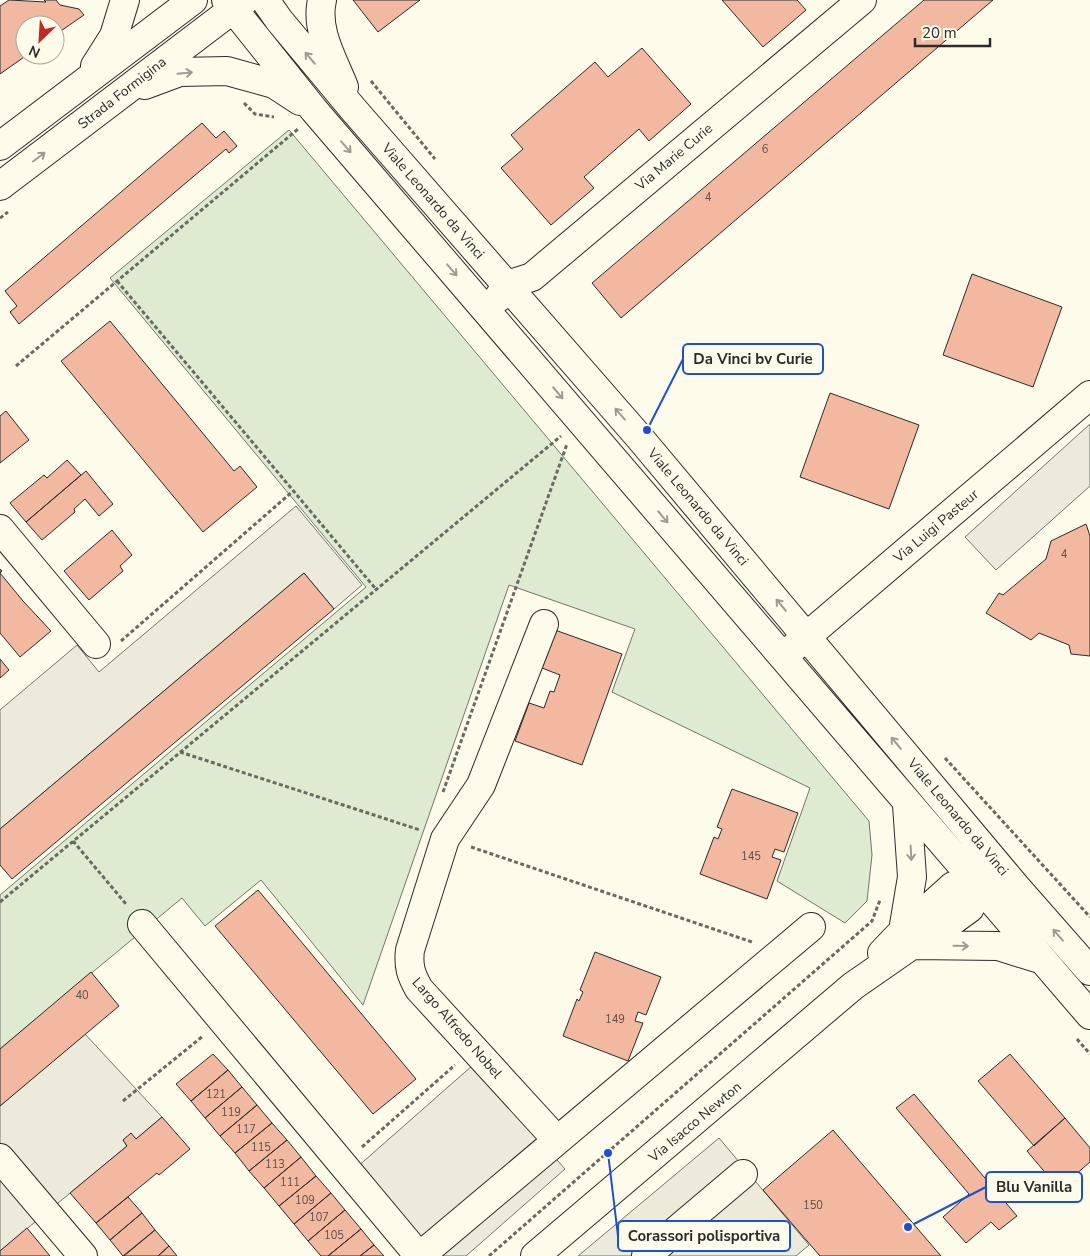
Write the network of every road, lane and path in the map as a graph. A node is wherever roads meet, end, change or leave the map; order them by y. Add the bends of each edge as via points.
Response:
1 (126, 0) edge
2 (193, 0) edge
3 (265, 0) edge
4 (322, 0) edge
5 (862, 0) edge
6 (234, 3) edge
7 (80, 84) junction
8 (122, 93) junction
9 (243, 102) dead end
10 (352, 109) junction
11 (282, 118) dead end
12 (306, 119) junction
13 (0, 146) edge
14 (0, 186) edge
15 (117, 281) junction
16 (507, 285) junction
17 (489, 312) junction
18 (16, 366) dead end
19 (1090, 395) edge
20 (561, 435) dead end
21 (292, 492) junction
22 (0, 529) edge
23 (376, 588) junction
24 (544, 624) dead end
25 (806, 636) junction
26 (108, 643) joint
27 (782, 657) junction
28 (180, 752) junction
29 (908, 805) junction
30 (445, 839) junction
31 (73, 841) junction
32 (978, 883) junction
33 (1017, 888) junction
34 (881, 896) dead end
35 (0, 902) edge
36 (142, 924) joint
37 (811, 926) dead end
38 (907, 938) junction
39 (780, 952) junction
40 (1043, 960) junction
41 (1090, 971) edge
42 (1090, 1016) edge
43 (222, 1020) junction
44 (122, 1101) dead end
45 (557, 1140) junction
46 (0, 1158) edge
47 (744, 1174) dead end
48 (84, 1256) edge
49 (420, 1256) edge
50 (489, 1256) edge
51 (535, 1256) edge
52 (646, 1256) edge

1 - 7 street via 114,36 94,69
2 - 7 street
10 -> 3 street, Viale Leonardo da Vinci
4 - 10 street via 320,28
5 - 16 street, Via Marie Curie via 532,277
6 - 8 street, Strada Formigina
6 - 12 street
7 - 13 street
8 -> 12 street via 180,72 227,71 274,84
14 -> 8 street, Strada Formigina
9 - 11 path via 255,114
10 - 16 street, Viale Leonardo da Vinci
12 - 15 path
12 -> 17 street, Viale Leonardo da Vinci
15 - 18 path
15 - 21 path
16 - 17 street
25 -> 16 street, Viale Leonardo da Vinci
17 -> 27 street, Viale Leonardo da Vinci
19 - 25 street, Via Luigi Pasteur
20 - 23 path
21 - 23 path
21 - 26 path
22 - 26 street
23 - 28 path
24 - 30 street, Largo Alfredo Nobel via 481,786
25 - 27 street, Via Luigi Pasteur
33 -> 25 street, Viale Leonardo da Vinci
27 - 29 street, Viale Leonardo da Vinci
28 - 30 path
28 - 31 path
29 - 32 street, Viale Leonardo da Vinci
29 -> 38 street via 912,877
30 - 39 path
30 - 45 street, Largo Alfredo Nobel via 410,950 410,974 419,989
31 - 35 path
31 - 36 path
32 - 33 street, Viale Leonardo da Vinci
32 - 38 street, Via Isacco Newton via 970,908 926,940
32 - 40 street, Viale Leonardo da Vinci
41 -> 33 street, Viale Leonardo da Vinci
34 - 50 path via 872,921
36 - 43 street
37 - 39 street
38 -> 40 street via 998,946
38 - 51 street, Via Isacco Newton
39 - 45 street
40 - 42 street, Viale Leonardo da Vinci
43 - 44 path
43 - 49 street
45 - 49 street
46 - 48 street
47 - 52 street

